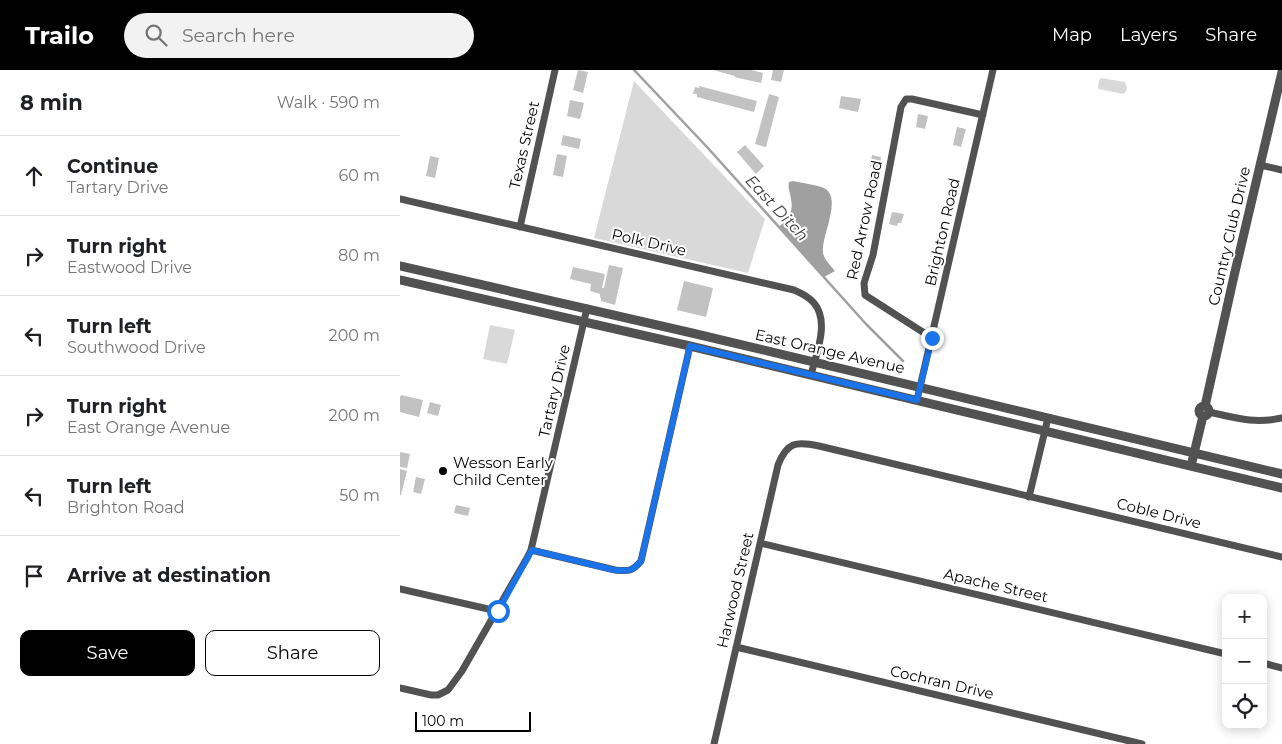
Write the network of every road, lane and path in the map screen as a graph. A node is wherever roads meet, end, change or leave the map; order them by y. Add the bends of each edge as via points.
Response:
1 (555, 70) edge
2 (993, 70) edge
3 (1282, 72) edge
4 (983, 115) junction
5 (1260, 165) junction
6 (1282, 170) edge
7 (400, 199) edge
8 (520, 227) junction
9 (400, 266) edge
10 (400, 280) edge
11 (587, 308) junction
12 (584, 322) junction
13 (932, 338) junction
14 (690, 346) junction
15 (814, 362) junction
16 (811, 375) junction
17 (921, 387) junction
18 (917, 400) junction
19 (1206, 411) junction
20 (1048, 418) junction
21 (1282, 418) edge
22 (1045, 431) junction
23 (790, 447) joint
24 (1194, 453) junction
25 (1191, 466) junction
26 (1282, 474) edge
27 (1282, 488) edge
28 (1029, 497) junction
29 (760, 542) junction
30 (532, 550) junction
31 (1282, 557) edge
32 (400, 589) edge
33 (498, 611) junction
34 (736, 647) junction
35 (1222, 653) edge
36 (1267, 664) edge
37 (1282, 668) edge
38 (400, 688) edge
39 (714, 744) edge
40 (1142, 744) edge

1 - 8 street, Texas Street
2 - 4 street, Brighton Road
3 - 5 street, Country Club Drive
4 - 13 street, Brighton Road
4 - 13 street, Red Arrow Road via 912,99 906,99 901,107 873,255 864,283 865,295
5 - 6 street
5 - 19 street, Country Club Drive
7 - 8 street, Polk Drive
8 - 15 street, Polk Drive via 794,290 807,296 822,318
9 - 11 street, East Orange Avenue
10 - 12 street, East Orange Avenue
11 - 12 street, Tartary Drive
11 - 15 street, East Orange Avenue
12 - 14 street, East Orange Avenue
12 - 30 street, Tartary Drive
13 - 17 street, Brighton Road
14 - 16 street, East Orange Avenue
14 - 30 street via 641,561 627,571 614,570
15 - 16 street, Polk Drive
15 - 17 street, East Orange Avenue
16 - 18 street, East Orange Avenue
17 - 18 street, Brighton Road
17 - 20 street, East Orange Avenue
18 - 22 street, East Orange Avenue
19 - 21 street via 1248,421
19 - 24 street, Country Club Drive
20 - 22 street
20 - 24 street, East Orange Avenue
22 - 25 street, East Orange Avenue
22 - 28 street
23 - 28 street, Coble Drive via 802,444 819,446
23 - 29 street, Harwood Street via 778,465
24 - 25 street, Country Club Drive
24 - 26 street, East Orange Avenue
25 - 27 street, East Orange Avenue
28 - 31 street, Coble Drive
29 - 34 street, Harwood Street
29 - 35 street, Apache Street
30 - 33 street, Tartary Drive
32 - 33 street
33 - 38 street, Tartary Drive via 448,690 431,695
34 - 39 street, Harwood Street
34 - 40 street, Cochran Drive
36 - 37 street

